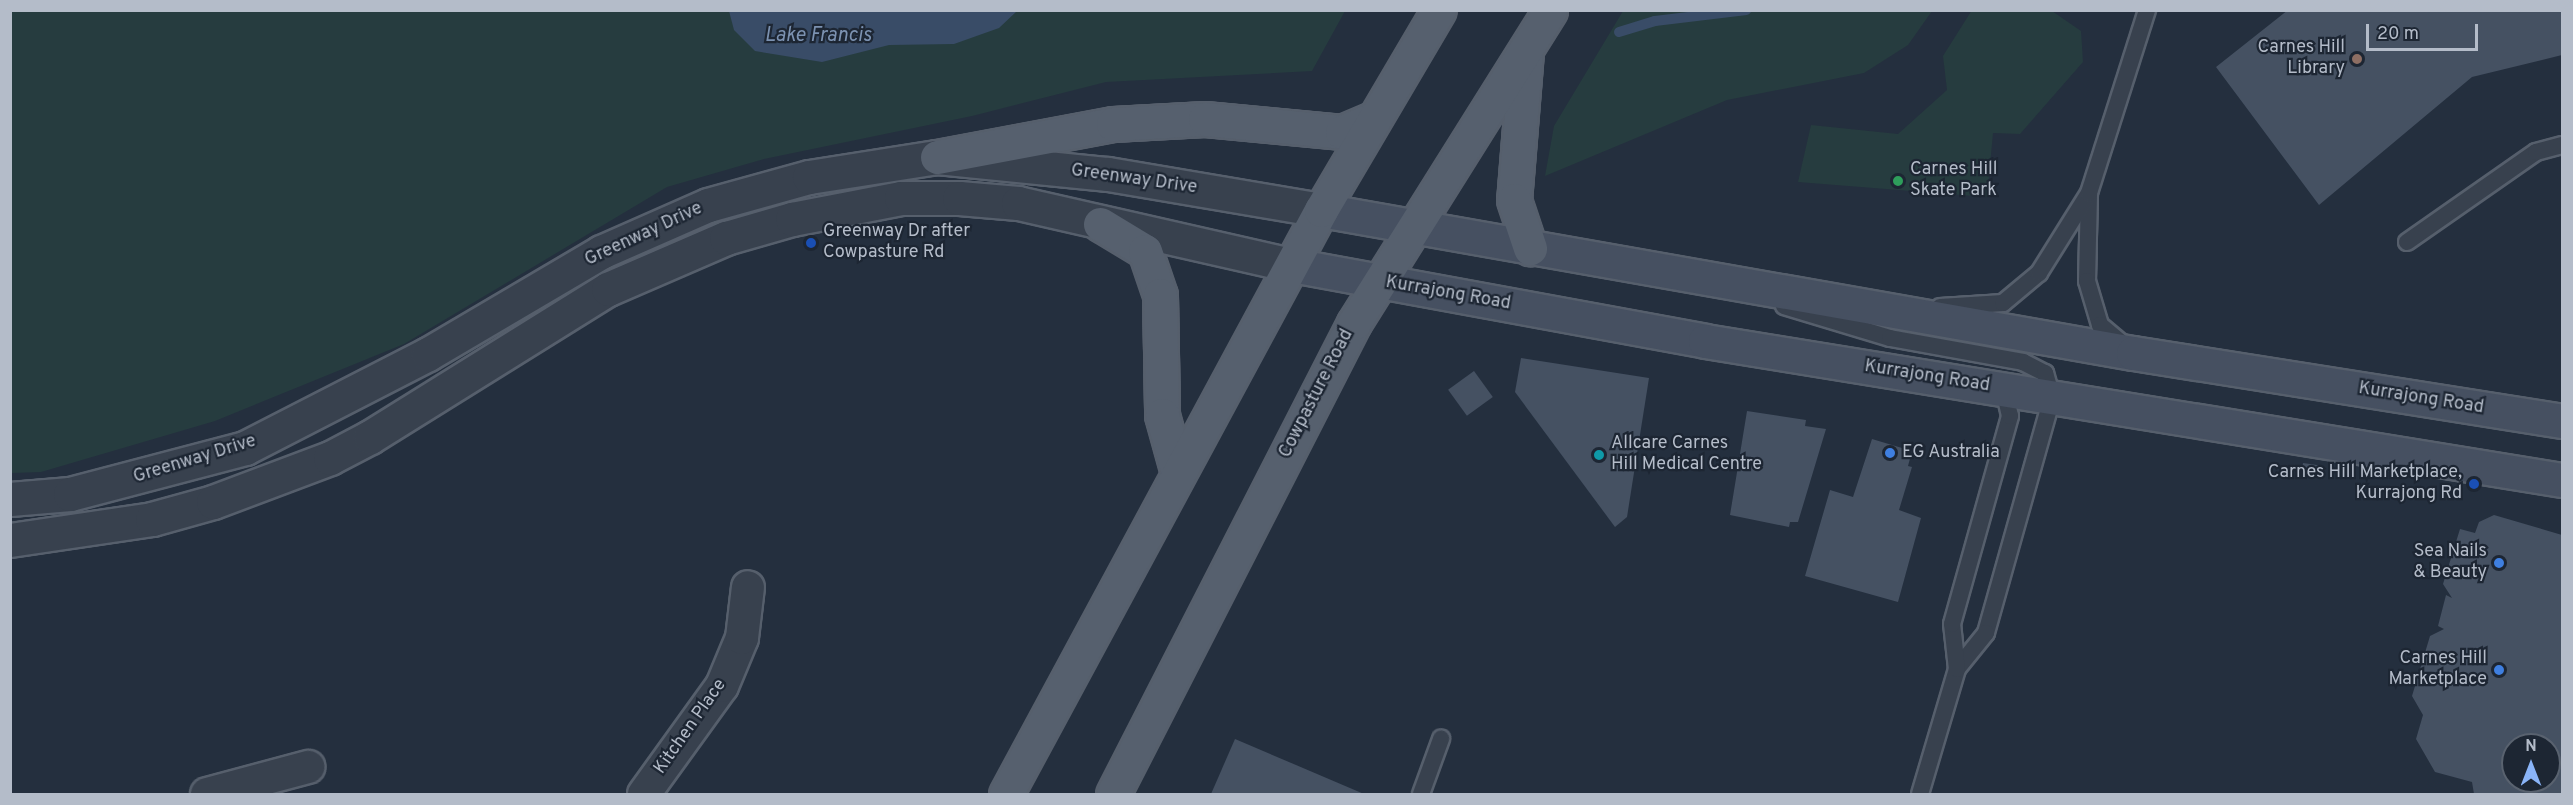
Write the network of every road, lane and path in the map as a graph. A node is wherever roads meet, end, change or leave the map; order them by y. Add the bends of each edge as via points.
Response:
1 (1439, 10) edge
2 (1550, 10) edge
3 (2147, 10) edge
4 (1527, 47) junction
5 (1373, 119) junction
6 (2562, 144) edge
7 (937, 157) junction
8 (2089, 193) junction
9 (1321, 210) junction
10 (1100, 224) junction
11 (1412, 226) junction
12 (2407, 242) dead end
13 (1530, 248) junction
14 (1292, 265) junction
15 (1685, 275) junction
16 (1378, 281) junction
17 (1852, 303) junction
18 (2133, 353) junction
19 (2004, 389) junction
20 (2052, 398) junction
21 (2562, 421) edge
22 (1178, 473) junction
23 (2562, 480) edge
24 (10, 500) edge
25 (10, 540) edge
26 (748, 587) dead end
27 (1957, 669) junction
28 (1441, 739) dead end
29 (309, 767) dead end
30 (207, 795) edge
31 (644, 795) edge
32 (1006, 795) edge
33 (1113, 795) edge
34 (1421, 795) edge
35 (1920, 795) edge

1 - 5 main road
2 - 4 main road, Cowpasture Road
3 - 8 lane
4 - 11 main road, Cowpasture Road
4 - 13 main road via 1514,200
5 - 7 main road via 1342,132 1205,119 1113,124
5 - 9 main road
6 - 12 lane via 2536,152
7 - 9 street, Greenway Drive via 1108,174
7 - 24 street, Greenway Drive via 818,175 708,205 601,252 428,354 245,448 81,491
8 - 17 lane via 2039,273 2003,303 1953,307
8 - 18 lane via 2087,281 2100,325
9 - 11 main road, Kurrajong Road
9 - 14 main road
10 - 14 street, Greenway Drive
10 - 22 main road via 1144,251 1160,295 1162,415
10 - 25 street, Greenway Drive via 1018,204 901,198 792,219 726,238 609,289 330,458 223,499 152,519
11 - 13 main road, Kurrajong Road
11 - 16 main road, Cowpasture Road
13 - 15 main road, Kurrajong Road
14 - 16 main road, Kurrajong Road
14 - 22 main road
15 - 17 main road, Kurrajong Road
15 - 20 lane via 1890,338 2023,362 2045,373
16 - 19 main road, Kurrajong Road via 1706,341
16 - 33 main road, Cowpasture Road via 1172,674
17 - 18 main road, Kurrajong Road
18 - 21 main road, Kurrajong Road
19 - 20 main road, Kurrajong Road
19 - 27 lane via 2010,416 1952,624
20 - 23 main road, Kurrajong Road
20 - 27 lane via 1986,633
22 - 32 main road
26 - 31 street, Kitchen Place via 742,638 722,686
27 - 35 lane
28 - 34 lane
29 - 30 street

